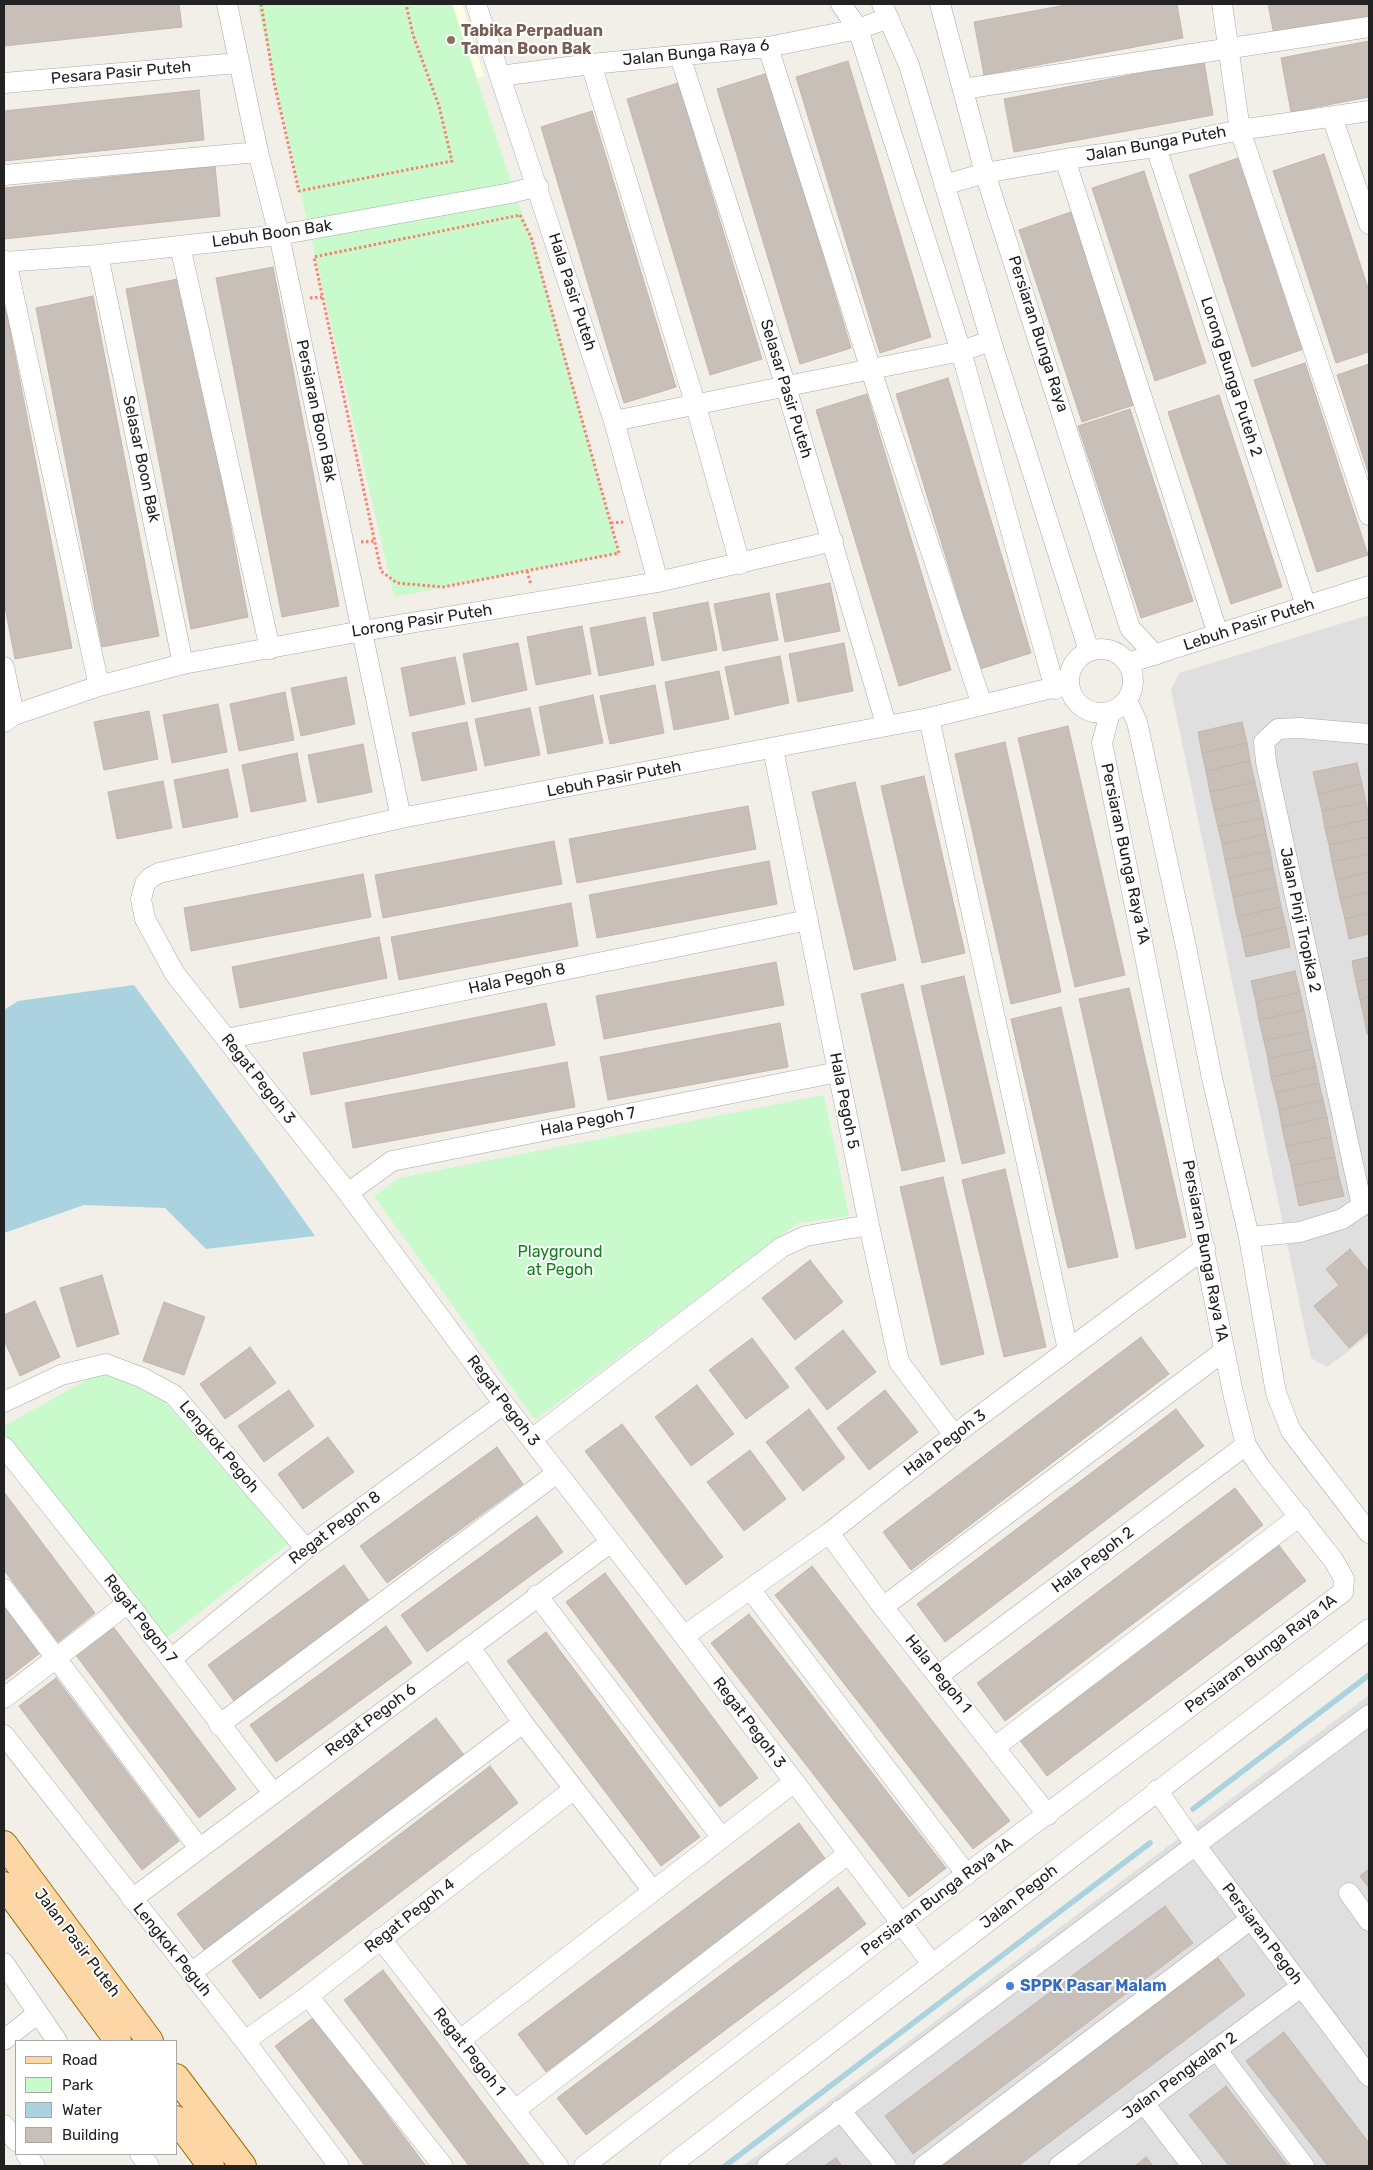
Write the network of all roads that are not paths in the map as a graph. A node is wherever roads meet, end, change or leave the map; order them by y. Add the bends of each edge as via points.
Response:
1 (227, 4) edge
2 (476, 4) edge
3 (841, 4) edge
4 (940, 4) edge
5 (1222, 4) edge
6 (886, 11) edge
7 (1369, 27) edge
8 (858, 28) junction
9 (768, 47) junction
10 (1229, 50) junction
11 (680, 56) junction
12 (238, 63) junction
13 (590, 64) junction
14 (500, 76) junction
15 (4, 83) edge
16 (963, 89) junction
17 (1369, 111) edge
18 (1332, 117) junction
19 (1240, 130) junction
20 (1156, 147) junction
21 (258, 152) junction
22 (1065, 159) junction
23 (985, 173) junction
24 (4, 175) edge
25 (944, 185) junction
26 (538, 186) junction
27 (1369, 224) edge
28 (279, 235) junction
29 (180, 246) junction
30 (98, 255) junction
31 (5, 262) edge
32 (991, 342) junction
33 (961, 351) junction
34 (871, 370) junction
35 (786, 387) junction
36 (696, 406) junction
37 (614, 421) junction
38 (1369, 514) edge
39 (833, 541) junction
40 (740, 564) junction
41 (658, 582) junction
42 (1369, 586) edge
43 (1306, 606) junction
44 (362, 631) junction
45 (1218, 634) junction
46 (270, 649) junction
47 (1089, 651) junction
48 (1155, 655) junction
49 (1128, 663) junction
50 (183, 664) junction
51 (4, 667) edge
52 (99, 686) junction
53 (1062, 686) junction
54 (1127, 701) junction
55 (982, 705) junction
56 (1110, 713) junction
57 (9, 718) edge
58 (929, 718) junction
59 (886, 724) junction
60 (1369, 734) edge
61 (773, 749) junction
62 (401, 818) junction
63 (159, 873) joint
64 (808, 920) junction
65 (226, 1039) junction
66 (838, 1072) junction
67 (348, 1192) junction
68 (1366, 1203) edge
69 (869, 1225) junction
70 (1249, 1237) junction
71 (1205, 1248) junction
72 (1068, 1350) junction
73 (1224, 1351) junction
74 (4, 1402) edge
75 (504, 1404) junction
76 (954, 1435) junction
77 (532, 1439) junction
78 (1246, 1445) junction
79 (4, 1447) edge
80 (558, 1472) junction
81 (1300, 1516) junction
82 (1369, 1532) edge
83 (829, 1533) junction
84 (611, 1542) junction
85 (306, 1549) junction
86 (4, 1589) edge
87 (750, 1589) junction
88 (537, 1595) junction
89 (128, 1603) junction
90 (883, 1607) junction
91 (1369, 1629) edge
92 (684, 1636) junction
93 (470, 1647) junction
94 (171, 1659) junction
95 (56, 1660) junction
96 (939, 1675) junction
97 (4, 1698) edge
98 (1369, 1714) edge
99 (523, 1723) junction
100 (219, 1725) junction
101 (4, 1735) edge
102 (995, 1747) junction
103 (793, 1783) junction
104 (574, 1789) junction
105 (1157, 1790) junction
106 (273, 1794) junction
107 (1048, 1815) junction
108 (722, 1838) junction
109 (4, 1844) edge
110 (1196, 1846) junction
111 (199, 1848) junction
112 (848, 1854) junction
113 (967, 1875) junction
114 (4, 1885) edge
115 (653, 1891) junction
116 (1349, 1893) dead end
117 (132, 1899) junction
118 (1251, 1919) junction
119 (1369, 1921) edge
120 (900, 1924) junction
121 (380, 1938) junction
122 (4, 1963) edge
123 (932, 1964) junction
124 (191, 1973) junction
125 (1302, 1986) junction
126 (308, 1996) junction
127 (37, 2014) junction
128 (4, 2040) edge
129 (56, 2040) edge
130 (117, 2040) edge
131 (149, 2040) edge
132 (460, 2040) junction
133 (245, 2041) junction
134 (1216, 2049) junction
135 (1362, 2052) edge
136 (1369, 2076) edge
137 (178, 2080) edge
138 (1143, 2102) junction
139 (514, 2110) junction
140 (840, 2110) junction
141 (178, 2122) edge
142 (4, 2125) edge
143 (15, 2140) edge
144 (27, 2155) edge
145 (141, 2155) edge
146 (1072, 2162) edge
147 (35, 2166) edge
148 (149, 2166) edge
149 (212, 2166) edge
150 (243, 2166) edge
151 (339, 2166) edge
152 (443, 2166) edge
153 (558, 2166) edge
154 (584, 2166) edge
155 (670, 2166) edge
156 (767, 2166) edge
157 (886, 2166) edge
158 (924, 2166) edge
159 (1192, 2166) edge
160 (1304, 2166) edge

1 - 12 street, Persiaran Boon Bak
2 - 14 street, Hala Pasir Puteh
3 - 8 street
4 - 16 street, Persiaran Bunga Raya
5 - 10 street
6 - 8 street, Jalan Bunga Raya 6
6 - 25 street via 908,65
7 - 10 street
8 - 9 street, Jalan Bunga Raya 6
8 - 33 street
9 - 11 street, Jalan Bunga Raya 6
9 - 34 street
10 - 16 street
10 - 19 street
11 - 13 street, Jalan Bunga Raya 6
11 - 35 street, Selasar Pasir Puteh
12 - 15 street, Pesara Pasir Puteh
12 - 21 street, Persiaran Boon Bak
13 - 14 street, Jalan Bunga Raya 6
13 - 36 street
14 - 26 street, Hala Pasir Puteh
16 - 23 street, Persiaran Bunga Raya
17 - 18 street, Jalan Bunga Puteh
18 - 19 street, Jalan Bunga Puteh
18 - 27 street
19 - 20 street, Jalan Bunga Puteh
19 - 38 street
20 - 22 street, Jalan Bunga Puteh
20 - 43 street, Lorong Bunga Puteh 2
21 - 24 street
21 - 28 street, Persiaran Boon Bak
22 - 23 street, Jalan Bunga Puteh
22 - 45 street
23 - 25 street, Jalan Bunga Puteh
23 - 48 street, Persiaran Bunga Raya via 1130,628
25 - 32 street
26 - 28 street, Lebuh Boon Bak
26 - 37 street, Hala Pasir Puteh
28 - 29 street, Lebuh Boon Bak
28 - 44 street, Persiaran Boon Bak
29 - 30 street, Lebuh Boon Bak
29 - 46 street
30 - 31 street, Lebuh Boon Bak
30 - 50 street, Selasar Boon Bak
31 - 52 street
32 - 33 street
32 - 47 street
33 - 34 street
33 - 53 street
34 - 35 street
34 - 55 street
35 - 36 street
35 - 39 street, Selasar Pasir Puteh
36 - 37 street
36 - 40 street
37 - 41 street, Hala Pasir Puteh
39 - 40 street, Lorong Pasir Puteh
39 - 59 street, Selasar Pasir Puteh
40 - 41 street, Lorong Pasir Puteh
41 - 44 street, Lorong Pasir Puteh
42 - 43 street, Lebuh Pasir Puteh
43 - 45 street, Lebuh Pasir Puteh
44 - 46 street, Lorong Pasir Puteh
44 - 62 street, Persiaran Boon Bak
45 - 48 street, Lebuh Pasir Puteh
46 - 50 street, Lorong Pasir Puteh
47 - 49 street via 1111,650
47 - 53 street via 1078,658
48 - 49 street, Lebuh Pasir Puteh
49 - 54 street via 1133,676
50 - 52 street, Lorong Pasir Puteh
51 - 57 street
52 - 57 street, Lorong Pasir Puteh
53 - 55 street, Lebuh Pasir Puteh
53 - 56 street via 1082,708 1095,713
54 - 56 street
54 - 70 street via 1136,722
55 - 58 street, Lebuh Pasir Puteh
56 - 71 street, Persiaran Bunga Raya 1A via 1102,743
58 - 59 street, Lebuh Pasir Puteh
58 - 72 street
59 - 61 street, Lebuh Pasir Puteh
60 - 68 street, Jalan Pinji Tropika 2 via 1278,729 1264,742 1268,772
61 - 62 street, Lebuh Pasir Puteh
61 - 64 street, Hala Pegoh 5
62 - 63 street, Lebuh Pasir Puteh
63 - 65 street, Regat Pegoh 3 via 150,878 142,891 145,919 176,974
64 - 65 street, Hala Pegoh 8
64 - 66 street, Hala Pegoh 5
65 - 67 street, Regat Pegoh 3
66 - 67 street, Hala Pegoh 7 via 392,1161
66 - 69 street, Hala Pegoh 5
67 - 75 street, Regat Pegoh 3
68 - 70 street via 1342,1219 1300,1232
69 - 76 street, Hala Pegoh 5 via 899,1362
69 - 77 street via 806,1236 782,1247
70 - 82 street via 1276,1392 1291,1430
71 - 72 street, Hala Pegoh 3
71 - 73 street, Persiaran Bunga Raya 1A
72 - 76 street, Hala Pegoh 3
73 - 78 street, Persiaran Bunga Raya 1A
73 - 90 street
74 - 85 street, Lengkok Pegoh via 61,1375 106,1364 143,1378 174,1395
75 - 77 street, Regat Pegoh 3
75 - 85 street, Regat Pegoh 8
76 - 83 street, Hala Pegoh 3
77 - 80 street, Regat Pegoh 3
78 - 81 street, Persiaran Bunga Raya 1A
78 - 96 street, Hala Pegoh 2
79 - 89 street, Regat Pegoh 7
80 - 84 street, Regat Pegoh 3
80 - 100 street
81 - 102 street
81 - 107 street, Persiaran Bunga Raya 1A via 1344,1578 1343,1592
83 - 87 street, Hala Pegoh 3
83 - 90 street, Hala Pegoh 1
84 - 88 street, Regat Pegoh 6
84 - 92 street, Regat Pegoh 3
85 - 94 street, Regat Pegoh 8
86 - 95 street
87 - 92 street, Hala Pegoh 3
87 - 113 street
88 - 93 street, Regat Pegoh 6
88 - 108 street
89 - 94 street, Regat Pegoh 7
89 - 95 street
90 - 96 street, Hala Pegoh 1
91 - 105 street, Jalan Pegoh
92 - 103 street, Regat Pegoh 3
93 - 99 street
93 - 106 street, Regat Pegoh 6
94 - 100 street, Regat Pegoh 7
95 - 97 street
95 - 111 street
96 - 102 street, Hala Pegoh 1
98 - 110 street
99 - 104 street
99 - 124 street
100 - 106 street, Regat Pegoh 7
101 - 117 street, Lengkok Peguh
102 - 107 street, Hala Pegoh 1
103 - 108 street
103 - 112 street, Regat Pegoh 3
104 - 115 street
104 - 121 street, Regat Pegoh 4
105 - 110 street, Persiaran Pegoh
105 - 123 street, Jalan Pegoh
106 - 111 street, Regat Pegoh 6
107 - 113 street, Persiaran Bunga Raya 1A
108 - 115 street
109 - 131 main road, Jalan Pasir Puteh
110 - 118 street, Persiaran Pegoh
110 - 140 street
111 - 117 street, Regat Pegoh 6
112 - 120 street, Regat Pegoh 3
112 - 139 street
113 - 120 street, Persiaran Bunga Raya 1A
114 - 130 main road, Jalan Pasir Puteh
115 - 132 street
116 - 119 street
117 - 124 street, Lengkok Peguh
118 - 125 street, Persiaran Pegoh
118 - 158 street
120 - 123 street, Regat Pegoh 3
120 - 154 street, Persiaran Bunga Raya 1A
121 - 126 street, Regat Pegoh 4
121 - 132 street, Regat Pegoh 1
122 - 127 street
123 - 155 street, Jalan Pegoh
124 - 133 street, Lengkok Peguh
125 - 134 street, Jalan Pengkalan 2
125 - 135 street, Persiaran Pegoh
126 - 133 street, Regat Pegoh 4
126 - 152 street
127 - 128 street
127 - 129 street
132 - 139 street, Regat Pegoh 1
133 - 151 street, Lengkok Peguh
134 - 138 street, Jalan Pengkalan 2
134 - 160 street
135 - 136 street, Persiaran Pegoh
137 - 150 main road
138 - 146 street, Jalan Pengkalan 2
138 - 159 street
139 - 153 street, Regat Pegoh 1
140 - 156 street
140 - 157 street
141 - 149 main road
142 - 143 street
144 - 147 street
145 - 148 street

